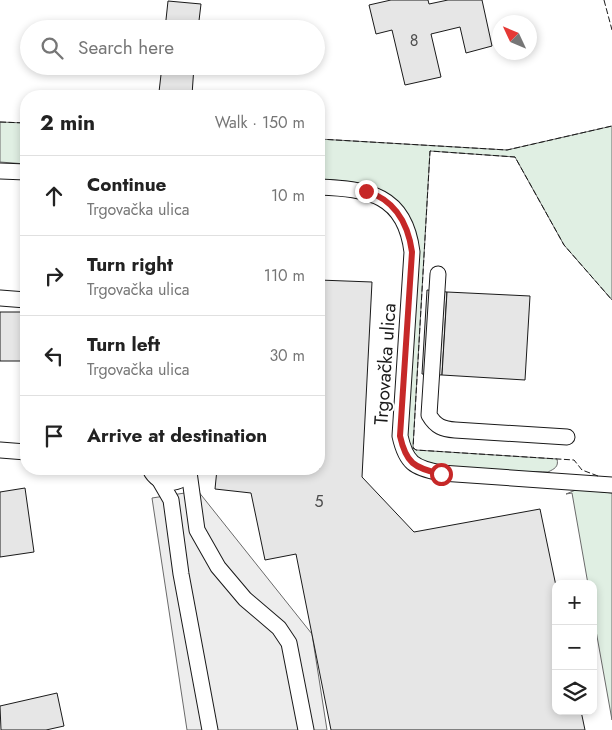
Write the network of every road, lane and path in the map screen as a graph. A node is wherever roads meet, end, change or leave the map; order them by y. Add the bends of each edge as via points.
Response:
1 (0, 171) edge
2 (20, 172) edge
3 (325, 187) edge
4 (438, 274) dead end
5 (0, 298) edge
6 (20, 300) edge
7 (567, 437) dead end
8 (0, 450) edge
9 (20, 452) edge
10 (154, 475) edge
11 (154, 475) edge
12 (185, 475) edge
13 (191, 475) edge
14 (612, 485) edge
15 (210, 730) edge
16 (306, 730) edge

1 - 2 street
3 - 14 street, Trgovačka ulica via 378,195 400,215 410,234 412,252 400,436 408,459 424,470 441,474
4 - 7 street via 429,415 433,422 441,428 455,430
5 - 6 street
8 - 9 street
10 - 12 street via 166,483 180,481
11 - 15 street via 172,500 181,574
13 - 16 street via 197,530 218,567 245,599 279,628 289,643

